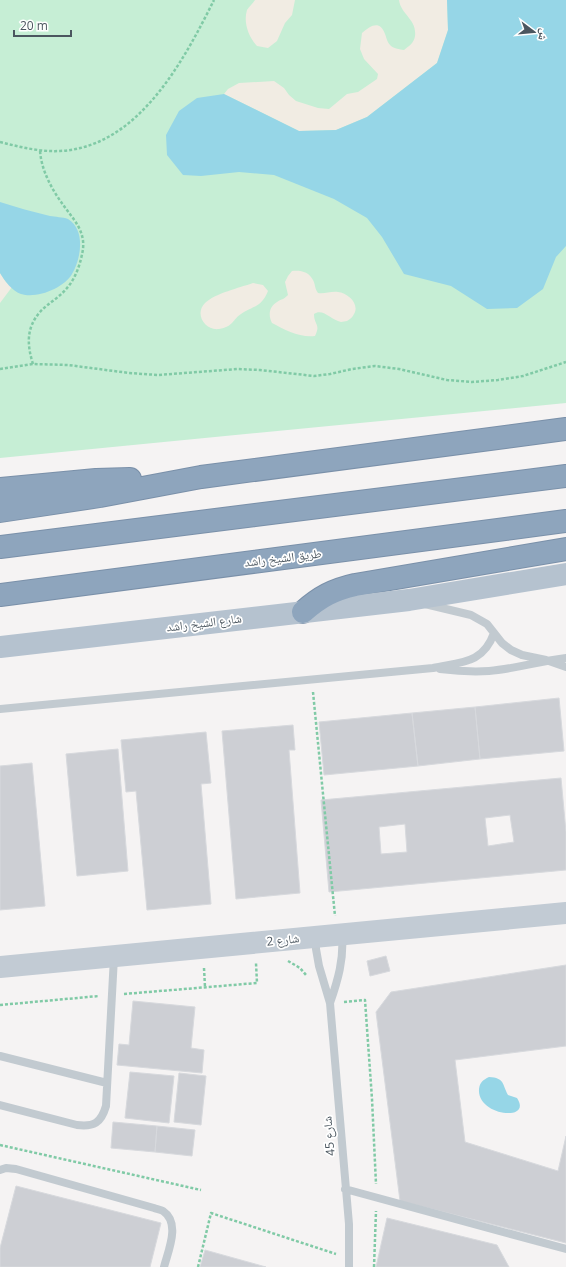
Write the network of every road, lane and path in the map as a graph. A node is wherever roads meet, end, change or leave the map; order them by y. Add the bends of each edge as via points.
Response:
1 (214, 0) edge
2 (0, 142) edge
3 (40, 150) junction
4 (566, 362) edge
5 (33, 364) junction
6 (0, 369) edge
7 (566, 429) edge
8 (202, 476) junction
9 (566, 476) edge
10 (0, 489) edge
11 (0, 511) edge
12 (566, 521) edge
13 (0, 547) edge
14 (566, 549) edge
15 (560, 577) edge
16 (0, 595) edge
17 (409, 600) junction
18 (303, 612) junction
19 (494, 633) junction
20 (0, 647) edge
21 (566, 658) edge
22 (546, 660) junction
23 (566, 667) edge
24 (433, 668) junction
25 (312, 680) junction
26 (0, 709) edge
27 (566, 913) edge
28 (339, 935) junction
29 (316, 937) junction
30 (114, 956) junction
31 (256, 959) dead end
32 (283, 959) dead end
33 (0, 967) edge
34 (307, 975) dead end
35 (112, 995) junction
36 (330, 1003) junction
37 (0, 1005) edge
38 (0, 1056) edge
39 (107, 1083) junction
40 (0, 1105) edge
41 (0, 1145) edge
42 (0, 1170) edge
43 (345, 1189) junction
44 (201, 1190) dead end
45 (376, 1198) junction
46 (566, 1249) edge
47 (349, 1263) edge
48 (164, 1267) edge
49 (198, 1267) edge
50 (374, 1267) edge

1 - 3 path via 182,59 151,101 133,120 117,133 99,142 60,151
2 - 3 path
3 - 5 path via 46,174 78,223 83,248 75,277 60,296 40,312 32,323 28,336
4 - 5 path via 523,376 472,382 447,380 375,366 314,376 238,369 158,375 68,365
5 - 6 path
7 - 8 highway
8 - 10 highway via 96,480
8 - 11 highway via 100,496
9 - 13 highway
12 - 16 highway, طريق الشيخ راشد
14 - 18 highway via 355,584 326,594
15 - 17 main road, شارع الشيخ راشد
17 - 18 main road, شارع الشيخ راشد
17 - 19 lane via 471,615 487,624
18 - 20 main road, شارع الشيخ راشد
19 - 22 lane via 511,650
19 - 24 lane via 484,652 474,658
21 - 22 lane
22 - 23 lane
22 - 24 lane via 490,670 461,671
24 - 25 lane
25 - 26 lane
25 - 28 path
27 - 28 street, شارع 2
28 - 29 street, شارع 2
28 - 36 lane, شارع 45 via 343,947 341,965
29 - 30 street, شارع 2
29 - 36 lane, شارع 45 via 318,966
30 - 33 street, شارع 2
30 - 35 lane
31 - 35 path via 257,982
32 - 34 path
35 - 37 path
35 - 39 lane
36 - 43 lane, شارع 45
36 - 45 path via 365,1000
38 - 39 lane
39 - 40 lane via 103,1116 96,1123 87,1126
41 - 44 path
42 - 48 lane via 16,1170 163,1211 173,1228
43 - 45 lane
43 - 47 lane, شارع 45 via 349,1224
45 - 46 lane
45 - 50 path
47 - 49 path via 211,1213

